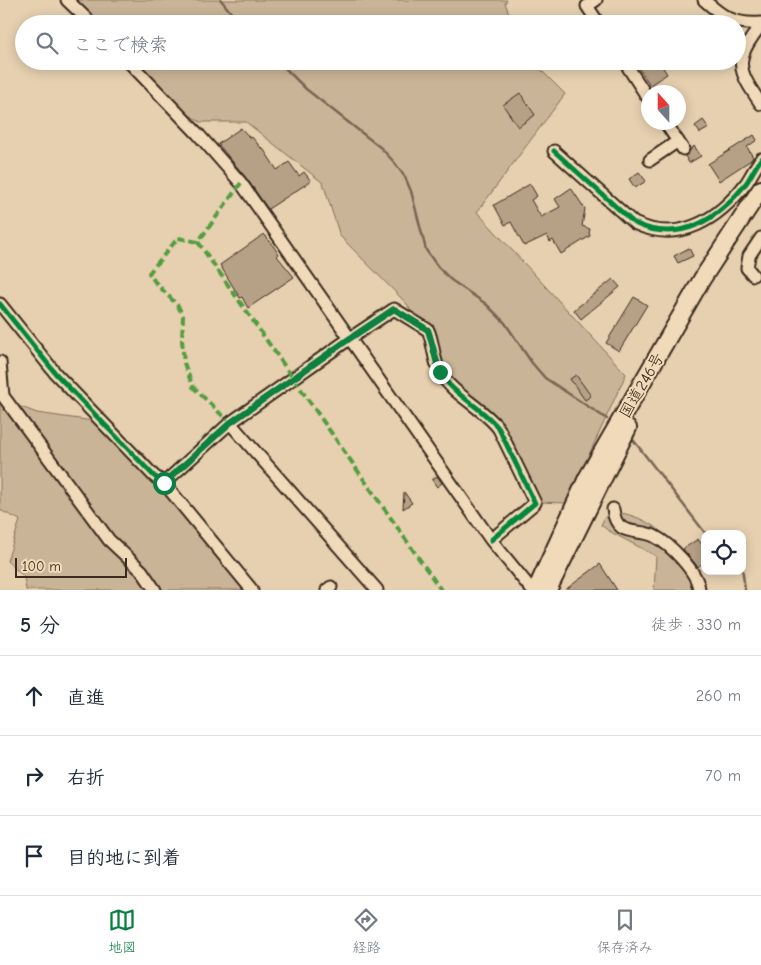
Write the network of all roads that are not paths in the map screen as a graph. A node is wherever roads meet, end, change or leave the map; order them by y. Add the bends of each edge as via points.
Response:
1 (67, 0) edge
2 (596, 0) edge
3 (704, 0) edge
4 (83, 15) edge
5 (593, 15) edge
6 (723, 15) edge
7 (746, 24) edge
8 (761, 24) edge
9 (746, 46) edge
10 (137, 70) edge
11 (630, 70) edge
12 (743, 70) edge
13 (641, 87) edge
14 (761, 104) edge
15 (671, 130) edge
16 (554, 151) dead end
17 (761, 159) edge
18 (650, 160) dead end
19 (761, 188) edge
20 (761, 208) edge
21 (761, 238) edge
22 (753, 275) dead end
23 (0, 304) edge
24 (349, 339) junction
25 (0, 362) edge
26 (230, 423) junction
27 (164, 483) junction
28 (613, 509) dead end
29 (491, 540) junction
30 (155, 590) edge
31 (252, 590) edge
32 (377, 590) edge
33 (534, 590) edge
34 (548, 590) edge
35 (699, 590) edge

1 - 4 street
2 - 5 street via 587,6
3 - 6 street
7 - 8 street
8 - 9 street
10 - 24 street via 241,183
11 - 13 street
12 - 14 street via 749,87
15 - 18 street via 681,145
16 - 17 street via 634,223 665,232 693,227 718,212 747,181
19 - 33 highway, 国道246号 via 702,279 587,478
20 - 34 highway, 国道246号 via 693,313 639,405
21 - 22 street via 749,256 747,268
23 - 27 street via 56,374
24 - 26 street
24 - 29 street
24 - 29 street via 394,309 428,330 440,372 450,385 500,428 535,503
25 - 30 street via 3,396 109,540 142,571
26 - 27 street
26 - 32 street
27 - 31 street
28 - 35 street via 614,519 627,531 654,536 679,556 692,571
29 - 33 street

